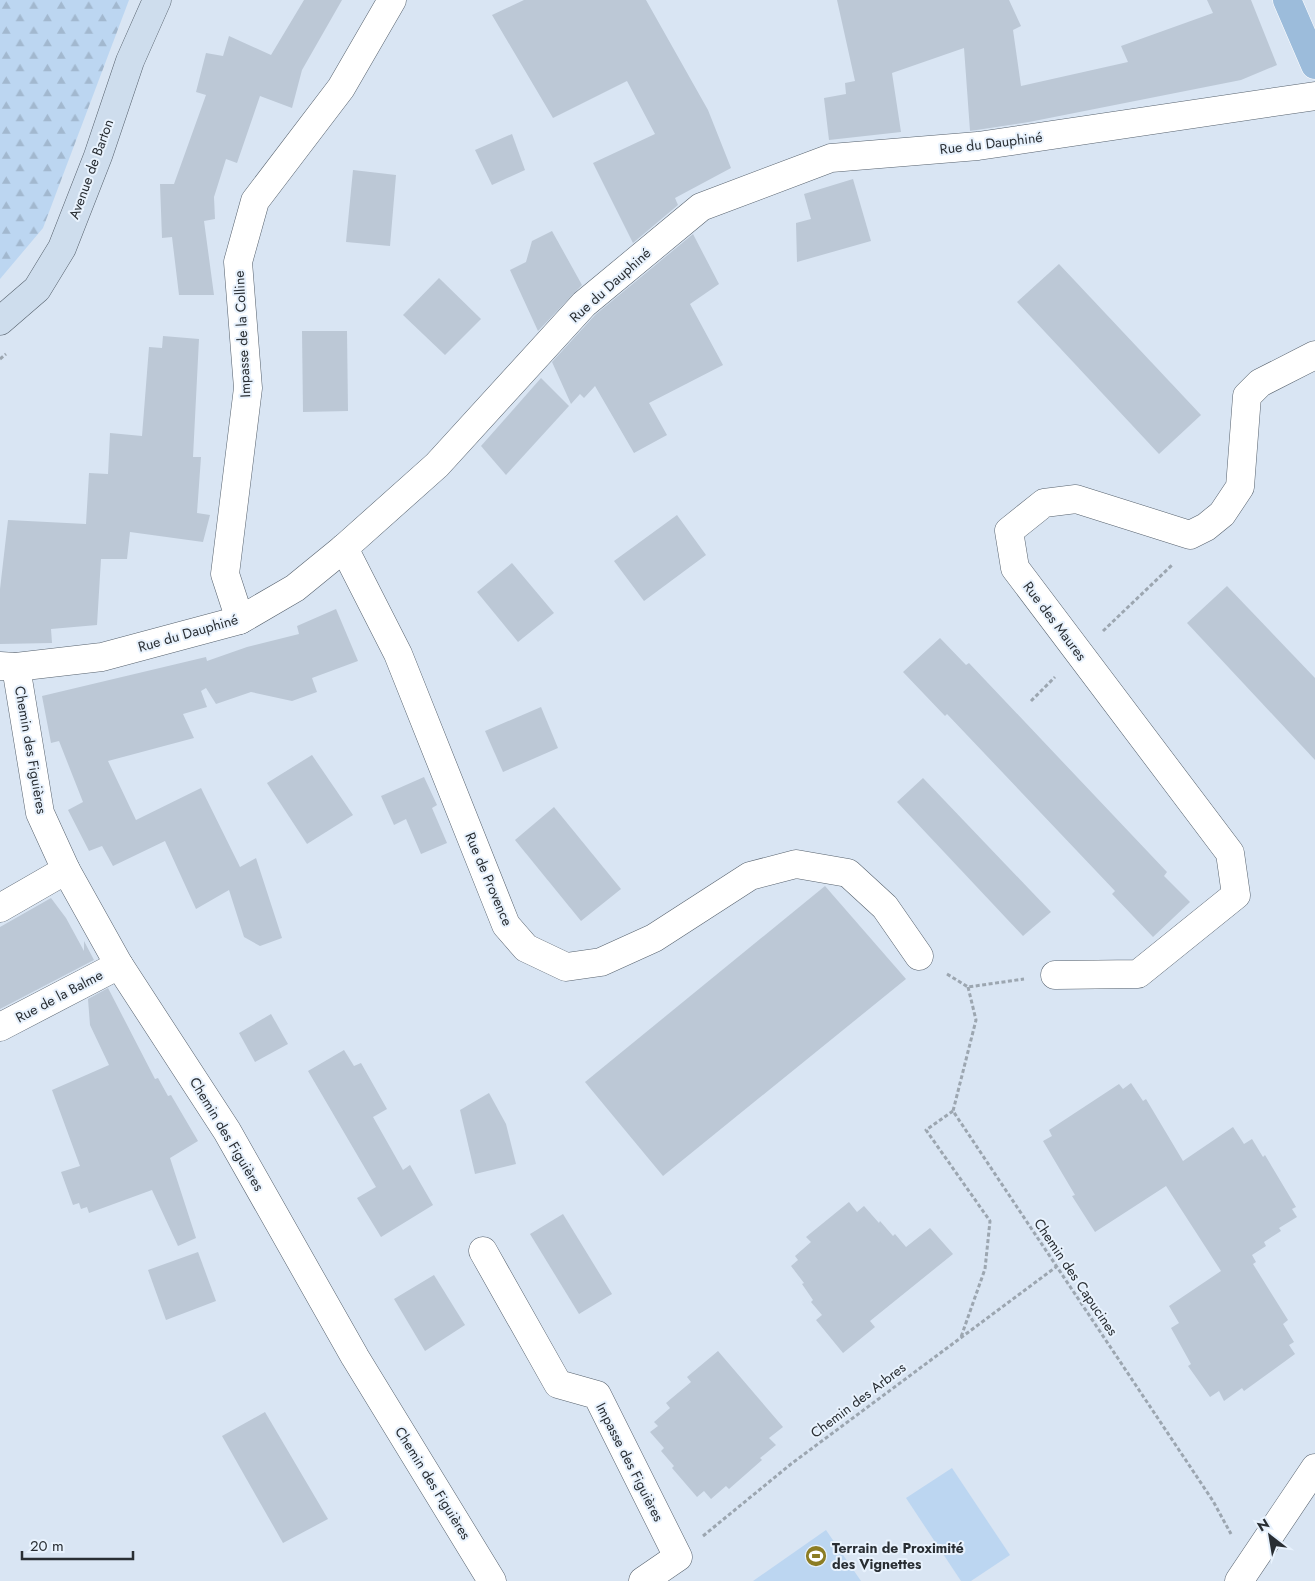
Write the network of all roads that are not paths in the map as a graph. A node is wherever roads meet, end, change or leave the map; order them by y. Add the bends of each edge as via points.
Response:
1 (157, 0) edge
2 (392, 0) edge
3 (1287, 0) edge
4 (1315, 65) edge
5 (1315, 96) edge
6 (0, 321) edge
7 (1315, 355) edge
8 (344, 548) junction
9 (240, 620) junction
10 (8, 666) edge
11 (66, 870) junction
12 (0, 908) edge
13 (919, 956) road end
14 (119, 965) junction
15 (1054, 975) road end
16 (0, 1027) edge
17 (483, 1251) dead end
18 (1315, 1468) edge
19 (1243, 1573) edge
20 (492, 1581) edge
21 (643, 1581) edge

1 - 6 street, Avenue de Barton via 130,61 62,248 37,288
2 - 9 street, Impasse de la Colline via 341,88 255,201 238,262 248,388 225,574
3 - 4 main road
5 - 8 street, Rue du Dauphiné via 978,146 831,158 701,206 584,304 437,465
7 - 15 street, Rue des Maures via 1260,383 1247,396 1240,487 1222,514 1206,527 1190,535 1076,499 1044,503 1009,531 1015,568 1230,854 1236,895 1138,974
8 - 9 street, Rue du Dauphiné via 295,588
8 - 13 street, Rue de Provence via 398,654 506,925 526,948 566,967 601,962 654,938 750,876 796,864 848,873 885,908
9 - 10 street, Rue du Dauphiné via 102,657
10 - 11 street, Chemin des Figuières via 40,814
11 - 12 street
11 - 14 street, Chemin des Figuières
14 - 16 street, Rue de la Balme
14 - 20 street, Chemin des Figuières via 228,1132 355,1357
17 - 21 street, Impasse des Figuières via 558,1384 597,1396 678,1557
18 - 19 street

